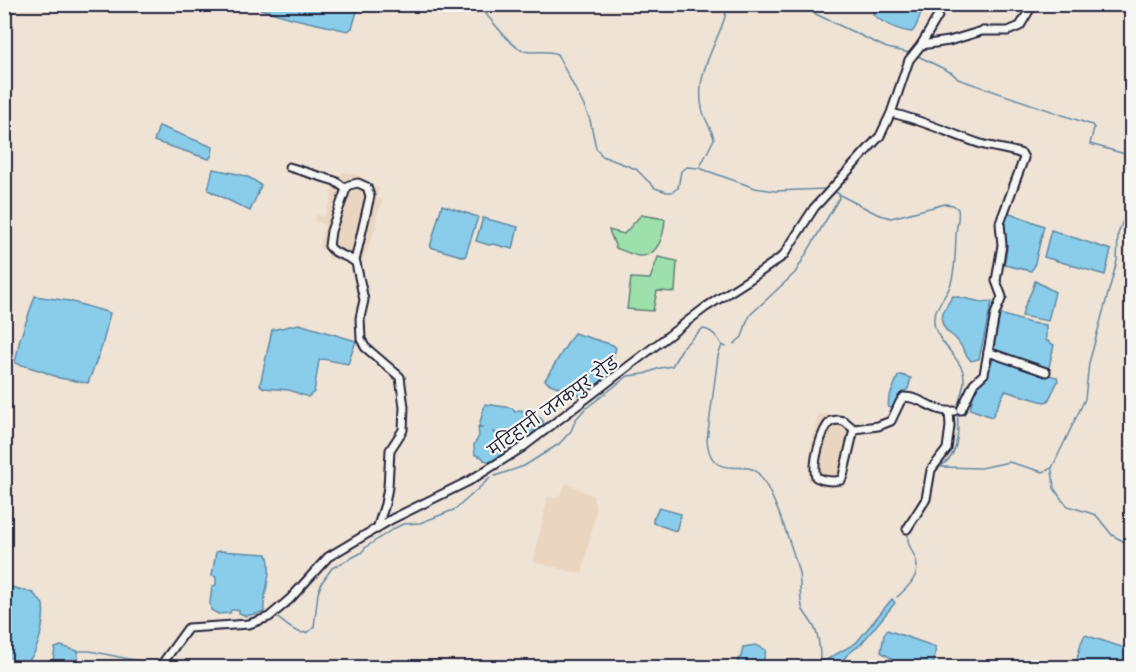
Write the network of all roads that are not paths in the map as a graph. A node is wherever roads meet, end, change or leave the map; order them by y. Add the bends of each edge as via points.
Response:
1 (940, 4) edge
2 (1032, 5) edge
3 (921, 45) junction
4 (891, 113) junction
5 (289, 167) dead end
6 (346, 189) junction
7 (355, 261) junction
8 (988, 352) junction
9 (1046, 372) dead end
10 (955, 411) junction
11 (854, 429) junction
12 (377, 529) junction
13 (907, 529) dead end
14 (159, 668) edge

1 - 3 street via 938,16
2 - 3 street via 1020,26 1008,31 982,31
3 - 4 street via 909,60
4 - 8 street via 1022,154 1024,158 1000,223 1002,245 996,281 1002,297
4 - 12 street, मटिहानी जनकपुर रोड via 880,136 814,208 783,256 706,307 523,447 469,482
5 - 6 street via 335,181
6 - 7 street via 329,246 335,254
6 - 7 street via 358,183 367,187 370,196
7 - 12 street via 364,300 361,339 400,377 404,407 403,430 390,450 388,487
8 - 9 street
8 - 10 street via 984,374
10 - 11 street via 931,408 913,397 904,398 891,421
10 - 13 street via 947,449 931,470 926,499
11 - 11 street via 838,420 826,425 815,462 816,477 841,480
12 - 14 street, मटिहानी जनकपुर रोड via 328,557 269,617 249,624 188,628

